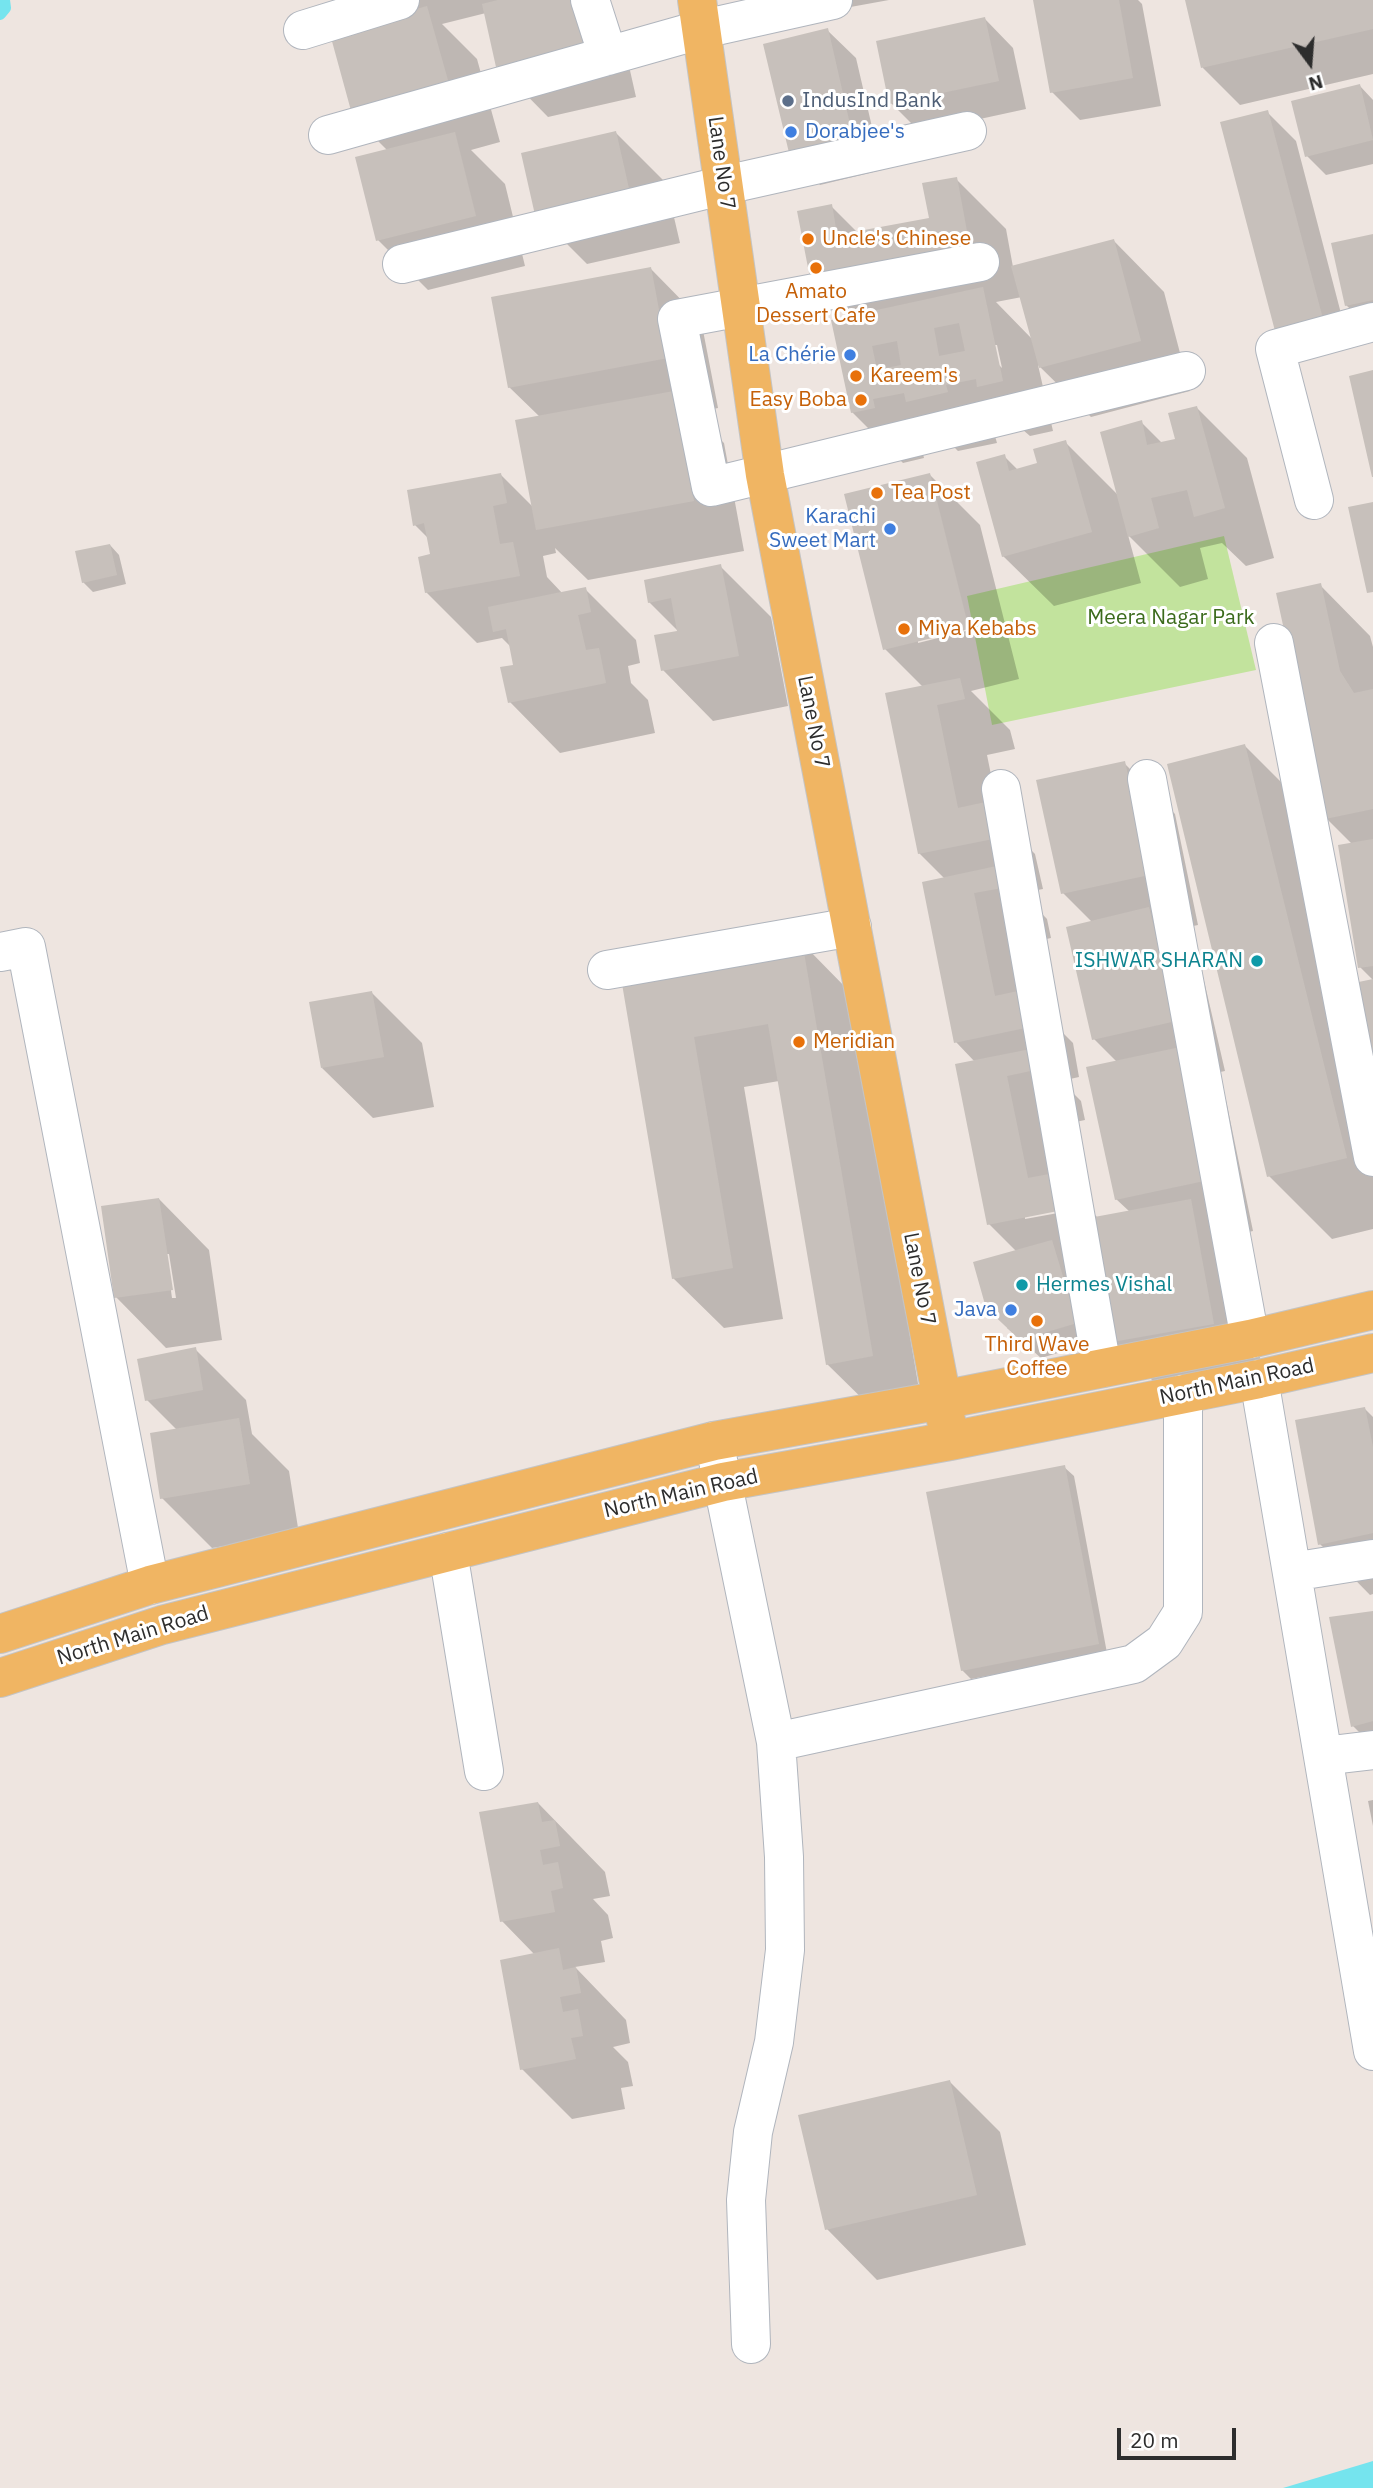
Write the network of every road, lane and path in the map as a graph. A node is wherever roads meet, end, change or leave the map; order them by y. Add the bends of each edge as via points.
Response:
1 (400, 0) edge
2 (590, 0) edge
3 (833, 0) edge
4 (700, 15) edge
5 (303, 30) dead end
6 (608, 56) junction
7 (967, 131) dead end
8 (328, 135) dead end
9 (724, 185) junction
10 (980, 262) dead end
11 (402, 264) dead end
12 (742, 307) junction
13 (1373, 322) edge
14 (1186, 371) dead end
15 (765, 475) junction
16 (1314, 499) dead end
17 (1274, 643) dead end
18 (1147, 779) dead end
19 (1002, 789) dead end
20 (852, 927) junction
21 (0, 952) edge
22 (607, 970) dead end
23 (1373, 1157) edge
24 (1373, 1310) edge
25 (1251, 1339) junction
26 (1373, 1353) edge
27 (1102, 1368) junction
28 (1259, 1379) junction
29 (1183, 1394) junction
30 (942, 1400) junction
31 (714, 1441) junction
32 (950, 1441) junction
33 (723, 1482) junction
34 (448, 1552) junction
35 (1373, 1559) edge
36 (1292, 1572) junction
37 (150, 1585) junction
38 (0, 1634) edge
39 (0, 1678) edge
40 (776, 1742) junction
41 (1373, 1750) edge
42 (1323, 1756) junction
43 (484, 1771) dead end
44 (1363, 1928) edge
45 (1373, 2051) edge
46 (751, 2344) dead end

1 - 5 street
2 - 6 street
3 - 4 street
4 - 6 street
4 - 9 main road, Lane No 7
6 - 8 street
7 - 9 street
9 - 11 street
9 - 12 main road, Lane No 7
10 - 12 street
12 - 15 main road, Lane No 7
12 - 15 street via 677,319 710,487
13 - 16 street via 1275,349
14 - 15 street
15 - 20 main road, Lane No 7
17 - 23 street
18 - 25 street
19 - 27 street
20 - 22 street
20 - 30 main road, Lane No 7
21 - 37 street via 26,947
24 - 25 main road, North Main Road
25 - 27 main road, North Main Road
26 - 28 main road, North Main Road
27 - 30 main road, North Main Road
28 - 29 main road, North Main Road
28 - 36 street
29 - 32 main road, North Main Road
29 - 40 street via 1183,1612 1164,1642 1134,1664
30 - 31 main road, North Main Road
30 - 32 main road, Lane No 7
31 - 33 street
31 - 37 main road, North Main Road
32 - 33 main road, North Main Road
33 - 34 main road, North Main Road
33 - 40 street
34 - 39 main road, North Main Road via 162,1625
34 - 43 street
35 - 36 street
36 - 42 street
37 - 38 main road, North Main Road
40 - 46 street via 785,1950 774,2042 753,2132 747,2200
41 - 42 street
42 - 44 street
44 - 45 street

